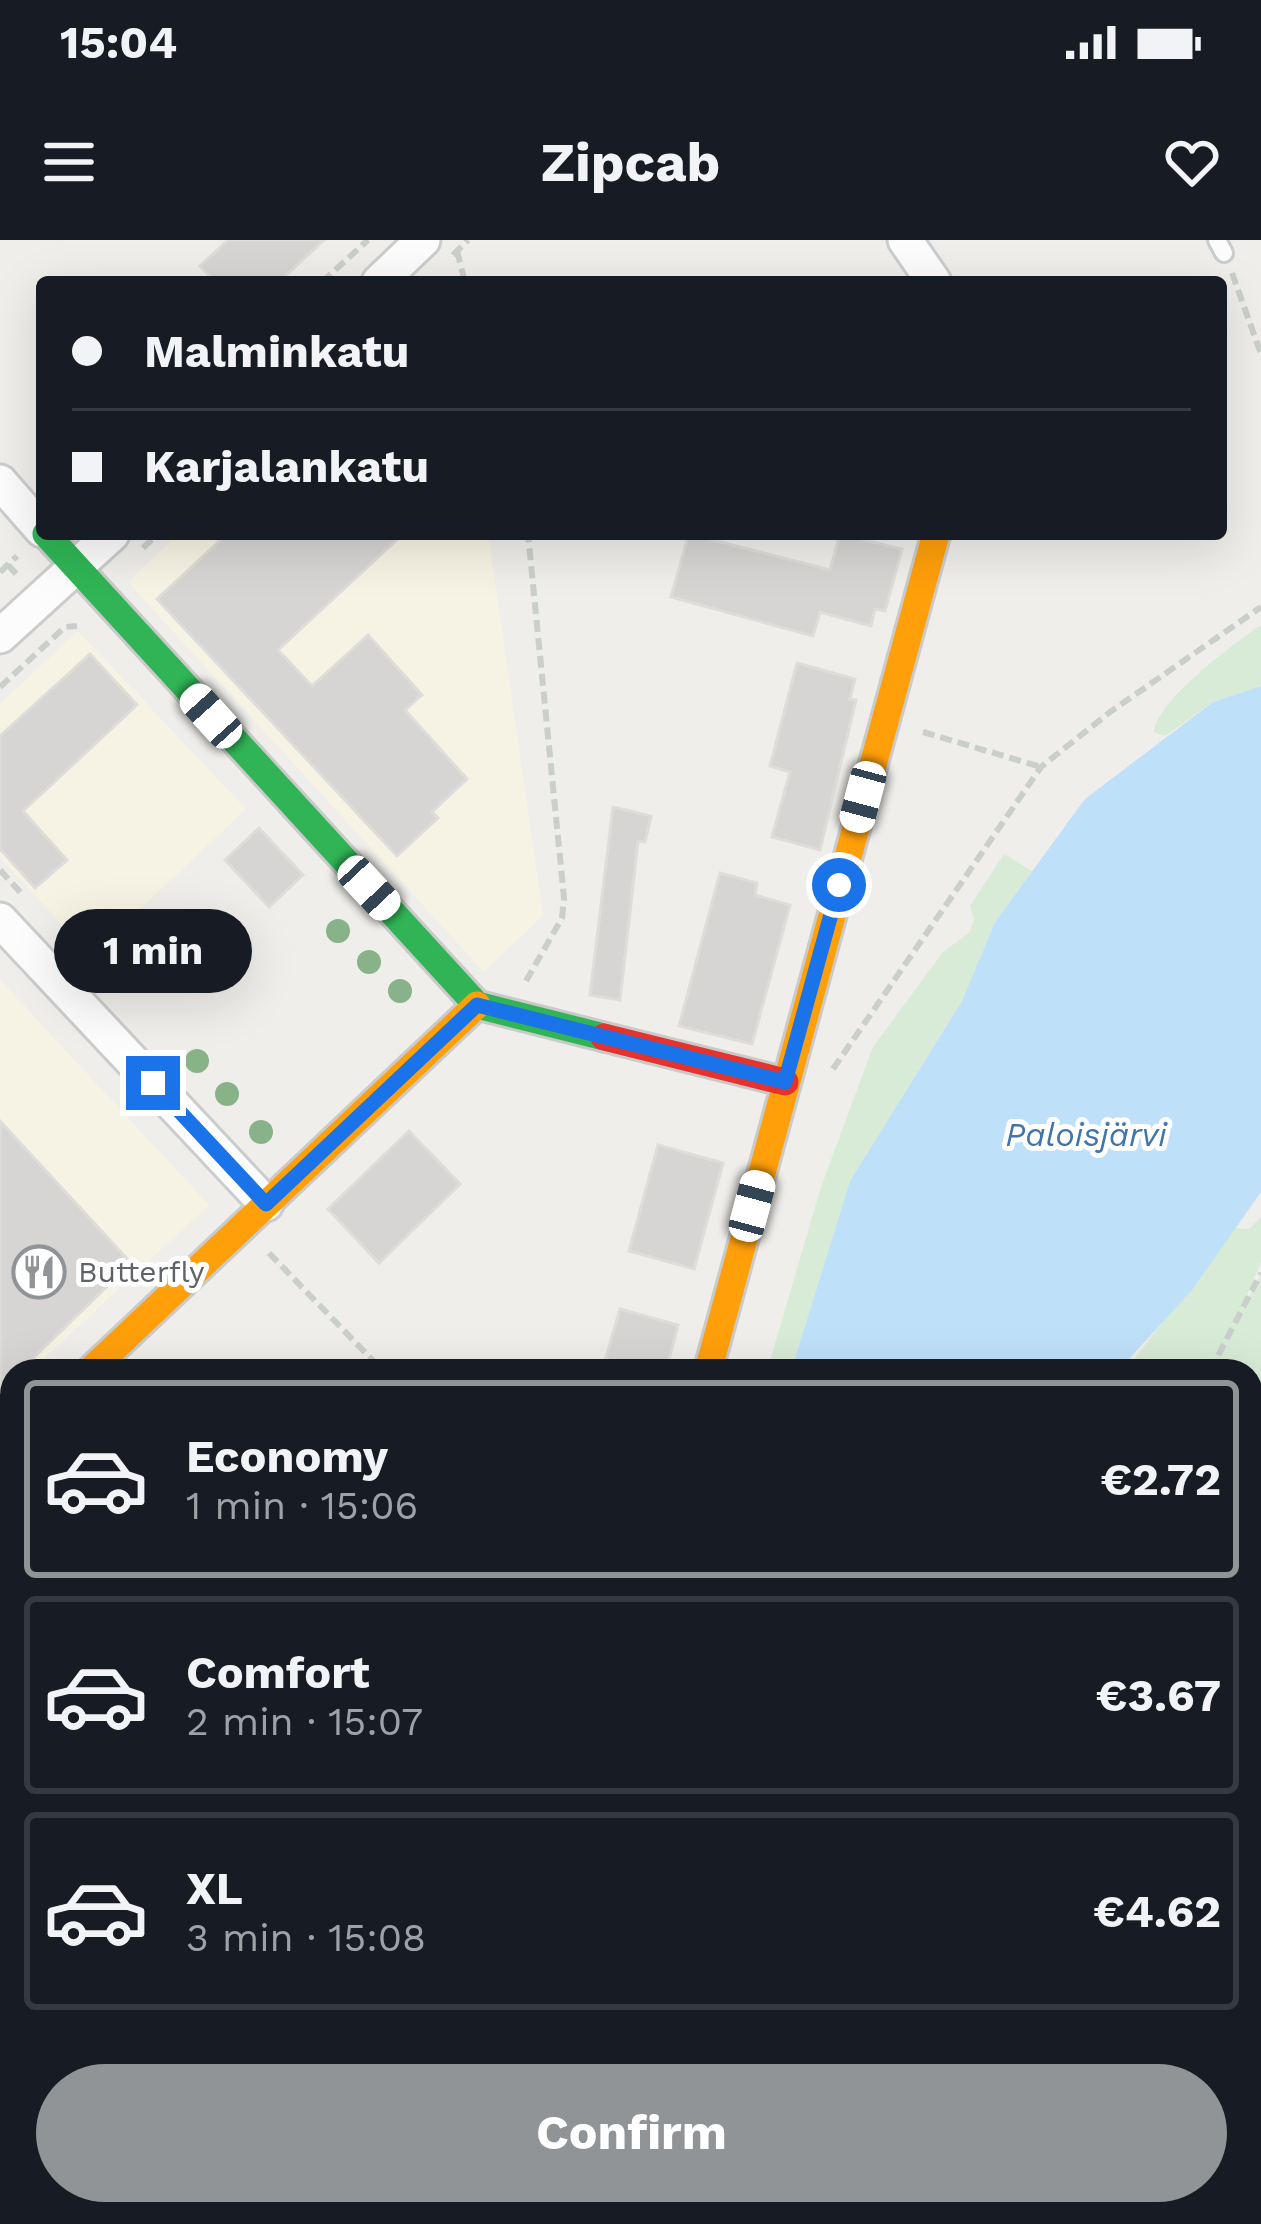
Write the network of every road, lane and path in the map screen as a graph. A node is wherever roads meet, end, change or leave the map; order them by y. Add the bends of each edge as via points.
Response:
1 (368, 240) edge
2 (423, 240) edge
3 (905, 240) edge
4 (1220, 246) edge
5 (457, 251) dead end
6 (329, 276) edge
7 (385, 276) edge
8 (464, 276) edge
9 (930, 276) edge
10 (1261, 354) edge
11 (0, 482) edge
12 (36, 523) edge
13 (51, 540) edge
14 (105, 540) edge
15 (529, 540) edge
16 (934, 540) edge
17 (75, 568) junction
18 (1261, 608) edge
19 (0, 636) edge
20 (91, 637) dead end
21 (0, 687) edge
22 (908, 728) dead end
23 (1042, 767) junction
24 (0, 870) edge
25 (31, 904) dead end
26 (0, 920) edge
27 (523, 986) dead end
28 (477, 1005) junction
29 (785, 1082) junction
30 (266, 1204) junction
31 (267, 1251) dead end
32 (1261, 1273) edge
33 (103, 1359) edge
34 (370, 1359) edge
35 (711, 1359) edge
36 (1216, 1359) edge

1 - 6 path
2 - 7 street
3 - 9 street
4 - 10 path
5 - 8 path
11 - 12 street
13 - 17 street
14 - 17 street
15 - 27 path via 564,898 562,918
16 - 29 street
17 - 19 street
17 - 28 street
18 - 23 path
20 - 21 path via 74,623 65,627
22 - 23 path
23 - 29 path via 841,1061 811,1089
24 - 25 path
26 - 30 street
28 - 29 street
28 - 30 street
29 - 35 street
30 - 33 street
31 - 34 path
32 - 36 path

